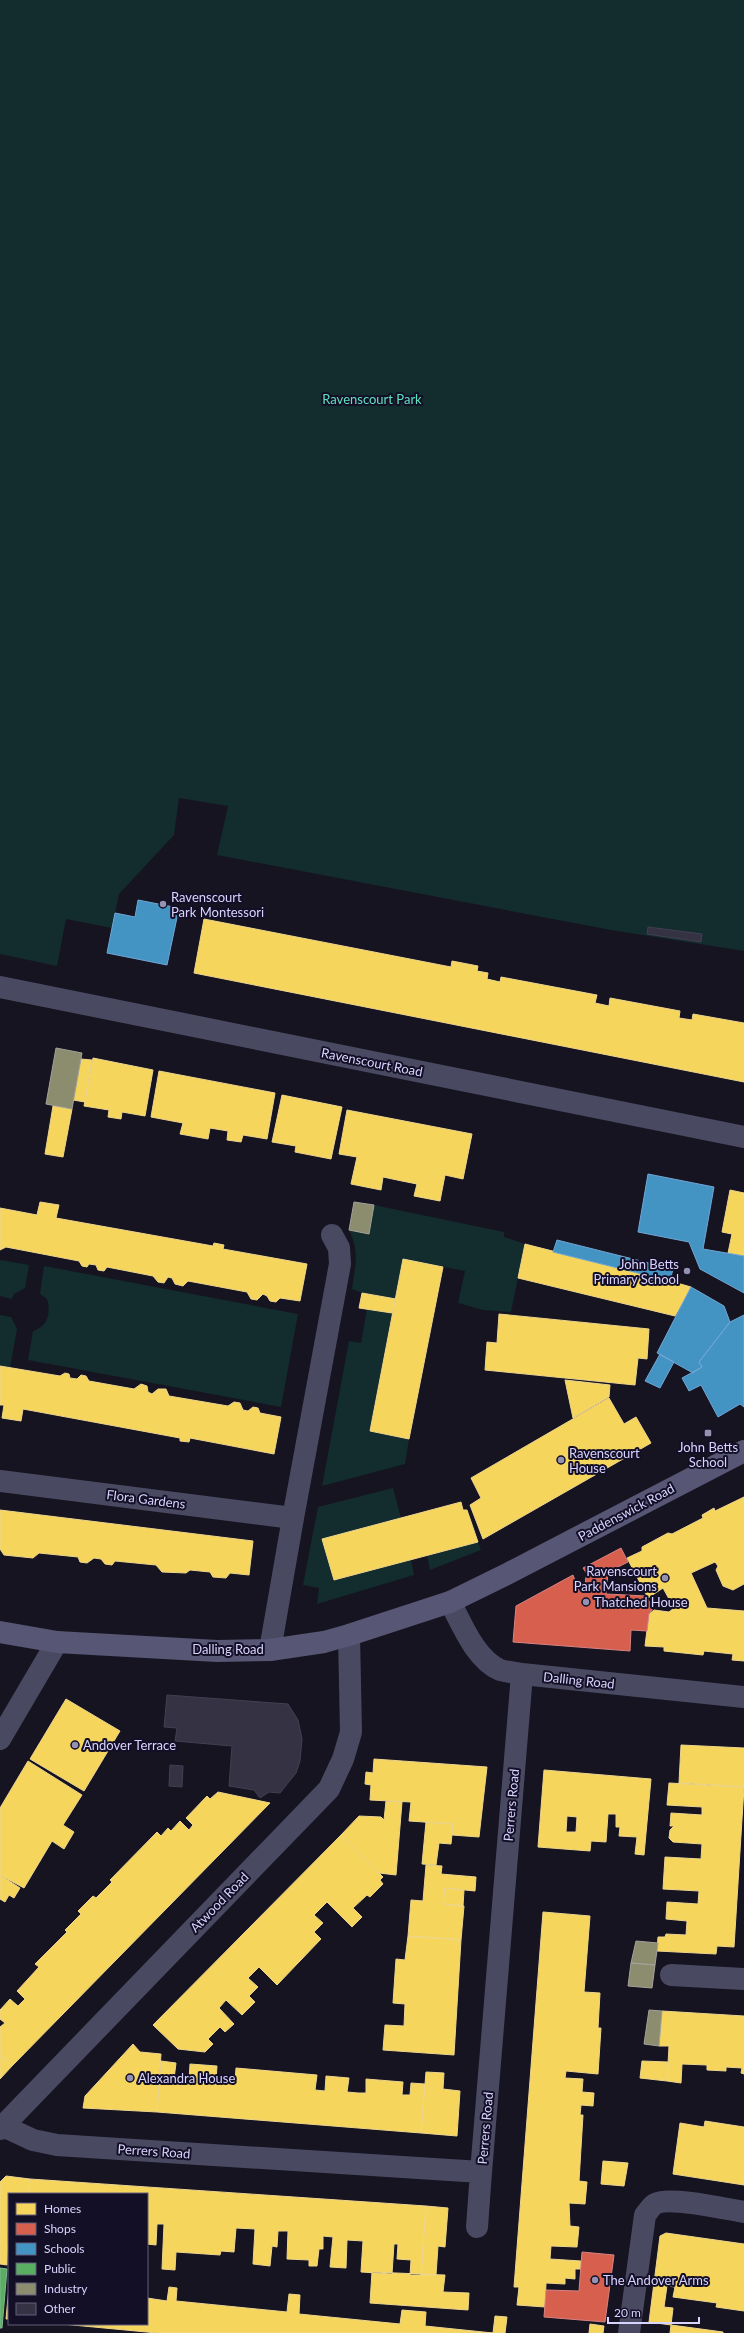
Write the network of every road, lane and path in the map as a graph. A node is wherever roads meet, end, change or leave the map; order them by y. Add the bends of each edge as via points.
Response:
1 (0, 987) edge
2 (744, 1137) edge
3 (332, 1235) dead end
4 (744, 1451) edge
5 (0, 1480) edge
6 (293, 1518) junction
7 (509, 1574) joint
8 (450, 1602) junction
9 (0, 1632) edge
10 (349, 1635) junction
11 (58, 1642) junction
12 (270, 1650) junction
13 (522, 1674) junction
14 (744, 1697) edge
15 (0, 1739) edge
16 (671, 1975) dead end
17 (744, 1979) edge
18 (2, 2128) edge
19 (481, 2172) junction
20 (744, 2212) edge
21 (476, 2227) dead end
22 (629, 2333) edge

1 - 2 street, Ravenscourt Road
3 - 6 street via 339,1248 340,1264
4 - 7 main road, Paddenswick Road
5 - 6 street, Flora Gardens
6 - 12 street
7 - 8 main road, Dalling Road
8 - 10 main road, Dalling Road
8 - 13 street, Dalling Road via 478,1651 488,1662 500,1670
9 - 11 main road, Dalling Road
10 - 12 main road, Dalling Road via 324,1642
10 - 18 street, Atwood Road via 351,1732 343,1759 329,1789
11 - 12 main road, Dalling Road via 217,1651
11 - 15 street
13 - 14 street, Dalling Road
13 - 19 street, Perrers Road
16 - 17 street
18 - 19 street, Perrers Road via 33,2140 57,2145
19 - 21 street
20 - 22 street via 664,2201 654,2204 645,2215

